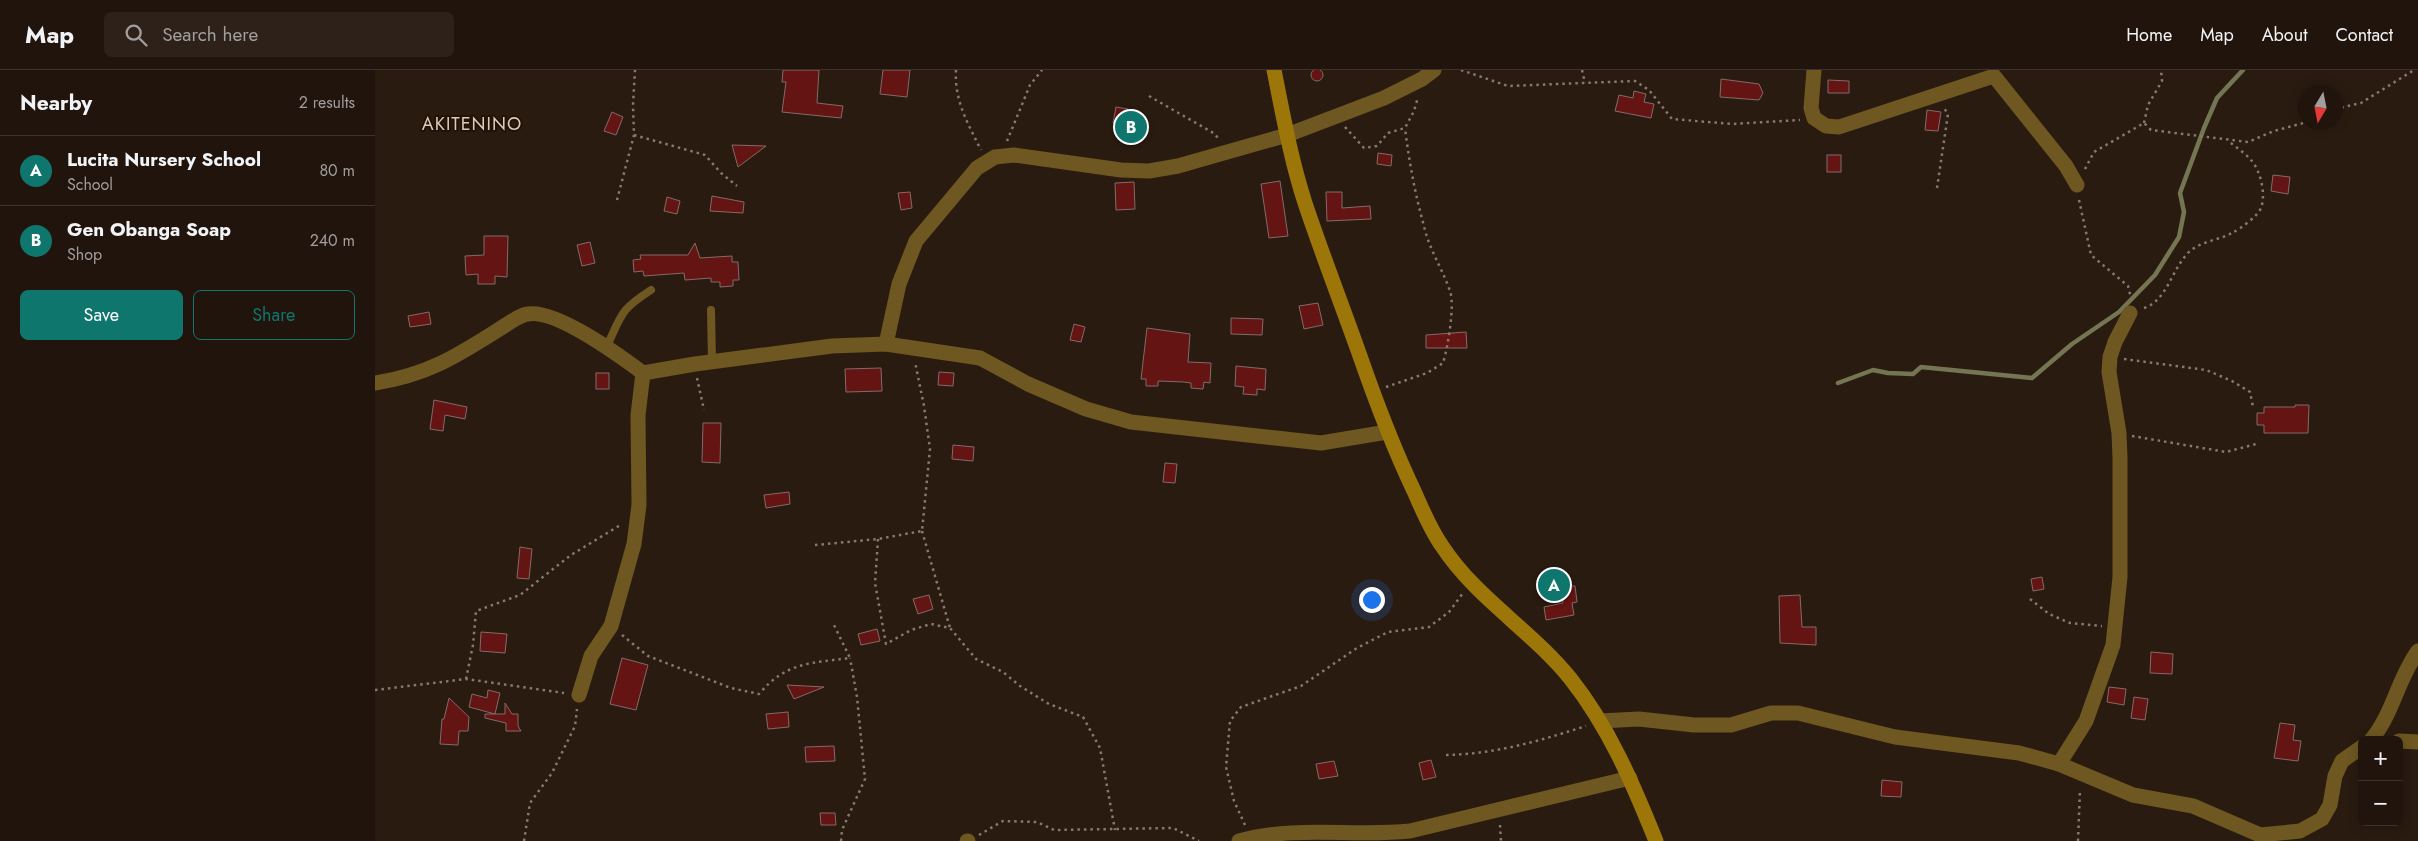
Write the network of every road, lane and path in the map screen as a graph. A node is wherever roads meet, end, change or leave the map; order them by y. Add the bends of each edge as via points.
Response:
1 (635, 70) edge
2 (956, 70) edge
3 (1042, 70) edge
4 (1274, 70) edge
5 (1461, 70) edge
6 (1582, 70) edge
7 (1814, 70) edge
8 (2161, 70) edge
9 (2414, 70) edge
10 (1428, 74) edge
11 (1585, 83) junction
12 (1149, 96) dead end
13 (1936, 97) junction
14 (2343, 107) edge
15 (1336, 116) junction
16 (1814, 118) junction
17 (2144, 124) junction
18 (2298, 124) edge
19 (1405, 128) junction
20 (1287, 134) junction
21 (634, 135) junction
22 (2228, 141) junction
23 (1227, 152) junction
24 (1003, 155) junction
25 (987, 160) junction
26 (2077, 185) junction
27 (737, 186) dead end
28 (1937, 188) dead end
29 (617, 200) dead end
30 (651, 290) dead end
31 (711, 310) dead end
32 (2130, 313) junction
33 (886, 344) junction
34 (607, 346) junction
35 (910, 346) junction
36 (2110, 357) junction
37 (712, 362) junction
38 (695, 364) junction
39 (643, 373) junction
40 (375, 383) edge
41 (1373, 392) junction
42 (2253, 407) dead end
43 (704, 410) dead end
44 (1387, 432) junction
45 (2119, 433) junction
46 (2256, 444) dead end
47 (638, 518) junction
48 (923, 531) junction
49 (878, 539) junction
50 (815, 545) dead end
51 (1470, 581) junction
52 (2030, 599) dead end
53 (833, 623) dead end
54 (611, 626) junction
55 (950, 628) junction
56 (2115, 628) junction
57 (2418, 651) edge
58 (850, 658) junction
59 (466, 680) junction
60 (375, 690) edge
61 (579, 695) junction
62 (1600, 721) junction
63 (2374, 736) edge
64 (2403, 741) edge
65 (2418, 742) edge
66 (2358, 750) edge
67 (1446, 755) dead end
68 (2059, 764) junction
69 (2081, 773) junction
70 (1630, 778) junction
71 (1115, 830) junction
72 (2295, 837) edge
73 (1245, 839) edge
74 (524, 841) edge
75 (841, 841) edge
76 (968, 841) edge
77 (1199, 841) edge
78 (1656, 841) edge
79 (2078, 841) edge

1 - 21 path
2 - 25 path via 955,87 965,122
3 - 24 path via 1030,85
4 - 20 street
5 - 11 path via 1507,86
6 - 11 path
7 - 16 street via 1811,108
8 - 17 path via 2162,81 2148,105
9 - 14 path via 2361,103
10 - 15 street via 1384,98
10 - 19 path
11 - 16 path via 1635,81 1649,90 1672,119 1732,124
12 - 23 path via 1215,134
13 - 16 street via 1849,126 1826,126
13 - 26 street via 1993,76 2066,166
13 - 28 path via 1947,114
15 - 19 path via 1364,148 1377,146 1388,133
15 - 20 street
17 - 22 path via 2151,130
17 - 26 path via 2094,152
18 - 22 path via 2248,142
19 - 41 path via 1412,178 1424,227 1451,292 1449,342 1443,363 1427,373
20 - 23 street
20 - 41 street via 1305,202
21 - 27 path via 705,156
21 - 29 path
22 - 32 path via 2253,161 2260,178 2261,209 2233,233 2192,249 2177,265 2154,305
23 - 24 street via 1149,171
24 - 25 street
25 - 33 street via 953,194 916,241 899,284
26 - 32 path via 2091,255 2128,286
30 - 34 lane via 621,313
31 - 37 lane
32 - 36 street
33 - 35 street
33 - 37 street via 832,346
34 - 39 street
34 - 40 street via 558,321 528,314 425,372
35 - 44 street via 980,358 1036,388 1086,409 1131,422 1321,443
35 - 48 path via 919,378 930,449
36 - 42 path via 2207,370 2249,392
36 - 45 street via 2109,372
37 - 38 street
38 - 39 street
38 - 43 path
39 - 47 street via 638,415
41 - 44 street
44 - 51 street via 1430,525
45 - 46 path via 2226,452
45 - 56 street via 2120,577
47 - 54 street via 627,574
47 - 59 path via 614,528 571,554 521,595 476,611
48 - 49 path
48 - 55 path
49 - 50 path
49 - 55 path via 875,583 886,644 911,630 931,624
51 - 62 street via 1569,678
51 - 73 path via 1449,612 1429,627 1388,632 1357,648 1301,686 1241,707 1230,721 1226,767
52 - 56 path via 2049,614 2071,623
53 - 58 path
54 - 58 path via 648,656 731,688 759,694 785,670
54 - 61 street via 591,656
55 - 71 path via 976,659 1003,672 1049,704 1083,717 1100,748
56 - 68 street via 2113,645 2086,721
57 - 63 street
58 - 75 path via 865,779 842,830
59 - 60 path
59 - 61 path
61 - 74 path via 575,726 552,773 530,803
62 - 67 path via 1529,744 1478,754
62 - 68 street via 1639,719 1731,726 1771,713 1798,714 1895,736 2019,753
62 - 70 street
64 - 65 street
66 - 72 street via 2342,761 2335,776 2330,805 2322,819
68 - 69 street
69 - 72 street via 2133,795 2193,806 2260,835
69 - 79 path
70 - 73 street via 1410,831 1306,832
70 - 78 street
71 - 76 path via 1054,830 1037,822 1003,821
71 - 77 path via 1173,828

